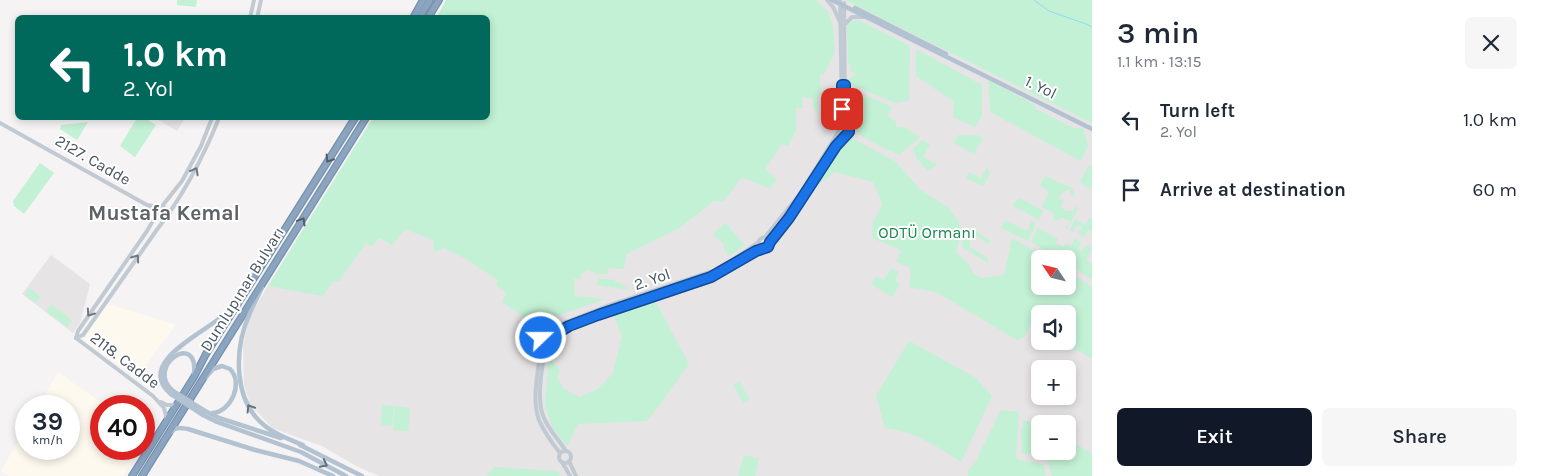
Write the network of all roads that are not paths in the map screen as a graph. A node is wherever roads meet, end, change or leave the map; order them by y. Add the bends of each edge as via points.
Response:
1 (254, 0) edge
2 (261, 0) edge
3 (423, 0) edge
4 (430, 0) edge
5 (439, 0) edge
6 (827, 0) edge
7 (832, 0) edge
8 (841, 3) edge
9 (251, 15) edge
10 (258, 15) edge
11 (415, 15) edge
12 (421, 15) edge
13 (430, 15) edge
14 (869, 18) junction
15 (844, 25) junction
16 (842, 32) junction
17 (914, 40) junction
18 (843, 67) junction
19 (843, 85) junction
20 (211, 120) edge
21 (218, 120) edge
22 (354, 120) edge
23 (365, 120) edge
24 (0, 123) edge
25 (848, 126) junction
26 (840, 128) junction
27 (1092, 128) edge
28 (845, 135) junction
29 (148, 205) junction
30 (161, 207) junction
31 (170, 213) junction
32 (156, 214) junction
33 (166, 219) junction
34 (765, 237) junction
35 (759, 242) junction
36 (770, 242) junction
37 (763, 248) junction
38 (265, 262) junction
39 (268, 275) junction
40 (115, 278) junction
41 (121, 280) junction
42 (682, 282) junction
43 (685, 287) junction
44 (101, 298) junction
45 (108, 300) junction
46 (548, 329) junction
47 (76, 338) junction
48 (541, 338) junction
49 (549, 338) junction
50 (194, 377) junction
51 (196, 390) junction
52 (172, 392) junction
53 (159, 401) junction
54 (177, 405) junction
55 (204, 413) junction
56 (179, 417) junction
57 (167, 420) junction
58 (188, 429) junction
59 (164, 440) junction
60 (303, 445) junction
61 (566, 451) junction
62 (560, 453) junction
63 (569, 461) junction
64 (562, 462) junction
65 (132, 476) edge
66 (142, 476) edge
67 (333, 476) edge
68 (346, 476) edge
69 (360, 476) edge
70 (570, 476) edge
71 (576, 476) edge

1 - 9 street
2 - 10 street
3 - 11 highway
4 - 12 highway
5 - 13 highway
6 - 16 street via 838,17
7 - 8 main road, 1. Yol
8 - 14 main road, 1. Yol
8 - 15 street, 2. Yol
8 - 16 street, 2. Yol
8 - 17 main road, 1. Yol
14 - 15 street via 854,16
14 - 17 main road, 1. Yol
15 - 18 street, 2. Yol
16 - 18 street, 2. Yol
17 - 27 main road, 1. Yol
18 - 19 street, 2. Yol
19 - 25 street, 2. Yol
19 - 26 street, 2. Yol
20 - 30 street via 182,181
31 -> 21 street via 197,168
22 -> 38 highway, Dumlupınar Bulvarı
39 -> 23 highway, Dumlupınar Bulvarı
24 - 29 street, 2127. Cadde
25 - 26 street
25 - 28 street, 2. Yol via 849,132
26 - 28 street
26 - 34 street, 2. Yol via 789,211
28 - 36 street, 2. Yol
29 - 30 street, 2127. Cadde
29 - 32 street, 2127. Cadde
30 - 31 street
30 - 32 street
31 - 33 street
32 - 33 street
32 - 40 street
41 -> 33 street
34 - 35 street, 2. Yol
34 - 36 street
35 - 37 street
35 - 42 street, 2. Yol via 724,265
36 - 37 street, 2. Yol
37 - 43 street, 2. Yol
38 - 50 highway, Dumlupınar Bulvarı
38 - 52 main road via 226,312 166,358 160,376 165,389
39 - 51 highway, Dumlupınar Bulvarı
60 -> 39 main road via 264,425 246,403 241,386 243,334
40 - 41 street
40 - 44 street
41 - 45 street
42 - 43 street
42 - 46 street, 2. Yol
43 - 49 street, 2. Yol via 598,315
44 - 45 street
44 -> 47 street
45 - 47 street via 83,335
46 - 48 street via 540,330
46 - 49 street
47 - 53 street, 2118. Cadde
48 - 49 street
48 - 62 street via 537,414
49 - 61 street via 541,381 541,406 551,432
50 - 52 main road via 194,361 190,355 177,355 165,368 167,384
50 - 54 highway, Dumlupınar Bulvarı
51 - 55 main road via 217,367 225,366 234,373 235,388 230,402 216,413
51 - 56 highway, Dumlupınar Bulvarı
52 - 55 main road, bridge
53 - 54 street
53 - 57 street
54 - 57 highway, Dumlupınar Bulvarı
55 - 60 main road
55 -> 68 main road via 217,422 301,452
56 - 58 main road
56 - 59 highway, Dumlupınar Bulvarı
57 - 65 highway, Dumlupınar Bulvarı
58 - 59 main road via 173,429
58 - 67 main road via 298,461
59 - 66 highway, Dumlupınar Bulvarı
60 - 69 main road
61 - 62 street
61 - 63 street via 570,455
62 - 64 street
63 - 64 street
63 - 71 street
64 - 70 street

